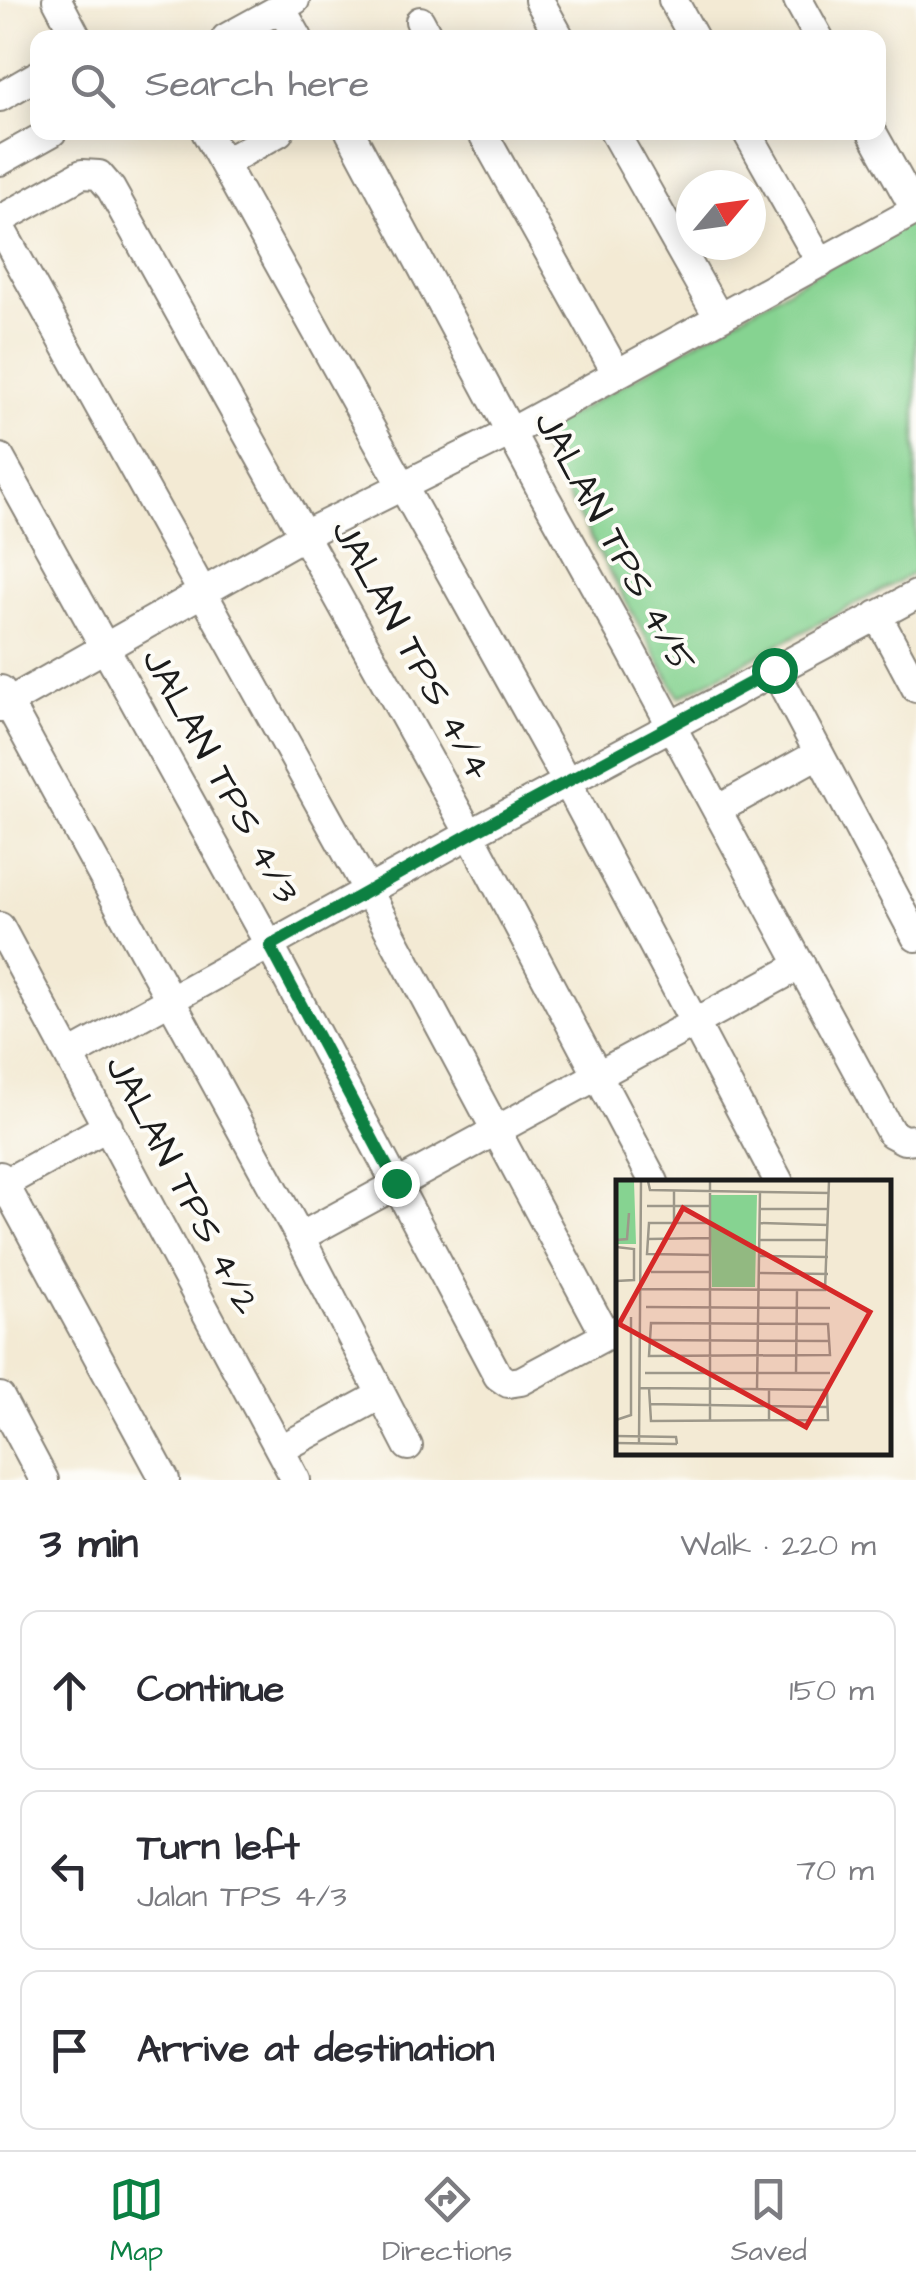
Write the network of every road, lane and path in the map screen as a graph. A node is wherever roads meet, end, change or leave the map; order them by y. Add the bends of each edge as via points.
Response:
1 (56, 0) edge
2 (539, 0) edge
3 (672, 0) edge
4 (798, 0) edge
5 (288, 4) edge
6 (73, 30) edge
7 (241, 30) edge
8 (296, 30) edge
9 (556, 30) edge
10 (689, 30) edge
11 (815, 30) edge
12 (30, 80) edge
13 (0, 97) edge
14 (38, 140) edge
15 (211, 140) edge
16 (265, 140) edge
17 (354, 140) edge
18 (486, 140) edge
19 (619, 140) edge
20 (752, 140) edge
21 (877, 140) edge
22 (0, 161) edge
23 (224, 163) junction
24 (916, 210) edge
25 (0, 224) edge
26 (821, 262) junction
27 (720, 318) junction
28 (618, 374) junction
29 (511, 432) junction
30 (0, 458) edge
31 (404, 485) junction
32 (304, 535) junction
33 (202, 593) junction
34 (916, 595) edge
35 (877, 615) junction
36 (106, 646) junction
37 (774, 670) junction
38 (916, 688) edge
39 (3, 699) edge
40 (671, 726) junction
41 (818, 754) junction
42 (568, 782) junction
43 (716, 810) junction
44 (470, 834) junction
45 (368, 891) junction
46 (0, 928) edge
47 (916, 937) edge
48 (270, 946) junction
49 (801, 965) junction
50 (169, 1001) junction
51 (695, 1023) junction
52 (70, 1055) junction
53 (598, 1077) junction
54 (108, 1126) junction
55 (494, 1130) junction
56 (910, 1140) edge
57 (653, 1180) edge
58 (779, 1180) edge
59 (1, 1182) edge
60 (396, 1183) junction
61 (300, 1237) junction
62 (612, 1332) edge
63 (381, 1396) junction
64 (0, 1397) edge
65 (408, 1446) dead end
66 (281, 1449) junction
67 (44, 1480) edge
68 (166, 1480) edge
69 (296, 1480) edge

1 - 6 street
2 - 9 street
3 - 10 street
4 - 11 street
5 - 7 street
5 - 8 street
12 - 13 street
14 - 22 street
15 - 23 street
16 - 23 street
17 - 29 street, JALAN TPS 4/5
18 - 28 street
19 - 27 street
20 - 26 street
21 - 24 street
23 - 31 street
24 - 26 street
25 - 32 street, JALAN TPS 4/4 via 82,174 100,175
25 - 33 street
26 - 27 street
27 - 28 street
28 - 29 street
29 - 31 street
29 - 40 street, JALAN TPS 4/5
30 - 36 street, JALAN TPS 4/3
31 - 32 street
31 - 42 street
32 - 33 street
32 - 44 street, JALAN TPS 4/4
33 - 36 street
33 - 45 street
34 - 35 street
35 - 37 street
35 - 38 street
36 - 39 street
36 - 48 street, JALAN TPS 4/3
37 - 40 street
37 - 41 street
39 - 50 street
40 - 42 street
40 - 43 street, JALAN TPS 4/5
41 - 43 street
41 - 47 street
42 - 44 street
42 - 51 street
43 - 49 street, JALAN TPS 4/5
44 - 45 street
44 - 53 street, JALAN TPS 4/4
45 - 48 street
45 - 55 street
46 - 52 street, JALAN TPS 4/2
48 - 50 street
48 - 60 street, JALAN TPS 4/3
49 - 51 street
49 - 56 street, JALAN TPS 4/5 via 891,1133
50 - 52 street
50 - 61 street
51 - 53 street
51 - 58 street
52 - 54 street, JALAN TPS 4/2
53 - 55 street
53 - 57 street, JALAN TPS 4/4
54 - 59 street
54 - 66 street, JALAN TPS 4/2
55 - 60 street
55 - 62 street
59 - 68 street
60 - 61 street
60 - 62 street, JALAN TPS 4/3 via 498,1376 508,1383
61 - 63 street
63 - 65 street
63 - 66 street
64 - 67 street
66 - 69 street, JALAN TPS 4/2

